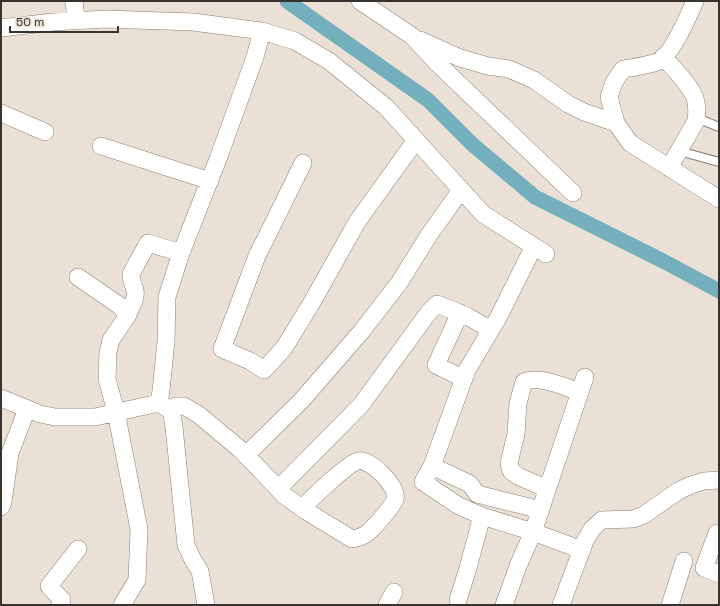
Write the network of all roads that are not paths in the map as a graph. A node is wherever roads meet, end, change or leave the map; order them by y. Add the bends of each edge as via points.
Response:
1 (74, 1) edge
2 (360, 1) edge
3 (695, 1) edge
4 (76, 20) junction
5 (1, 28) edge
6 (262, 31) junction
7 (412, 36) junction
8 (663, 57) junction
9 (1, 113) edge
10 (696, 118) junction
11 (616, 123) junction
12 (719, 127) edge
13 (46, 132) dead end
14 (416, 140) junction
15 (101, 146) dead end
16 (679, 151) junction
17 (719, 162) edge
18 (303, 163) dead end
19 (669, 168) junction
20 (210, 181) junction
21 (461, 190) junction
22 (573, 193) dead end
23 (719, 199) edge
24 (181, 253) junction
25 (78, 277) dead end
26 (460, 314) junction
27 (128, 316) junction
28 (491, 330) junction
29 (464, 379) junction
30 (1, 398) edge
31 (165, 407) junction
32 (27, 409) junction
33 (116, 412) junction
34 (246, 455) junction
35 (432, 466) junction
36 (719, 480) edge
37 (278, 489) junction
38 (547, 489) junction
39 (1, 507) edge
40 (302, 508) junction
41 (541, 510) junction
42 (482, 516) junction
43 (533, 532) junction
44 (719, 534) edge
45 (78, 549) dead end
46 (582, 550) junction
47 (684, 561) dead end
48 (719, 574) edge
49 (458, 600) dead end
50 (60, 605) edge
51 (122, 605) edge
52 (206, 605) edge
53 (504, 605) edge
54 (561, 605) edge
55 (670, 605) edge

1 - 4 street
2 - 7 street
3 - 8 street via 678,36
4 - 5 street
4 - 6 street via 106,18 193,22
6 - 14 street via 295,41 329,62 386,107
6 - 20 street
7 - 11 street via 460,58 509,69 534,80 568,104
7 - 22 street
8 - 10 street via 696,101
8 - 11 street via 658,62 623,69 614,82 609,97
9 - 13 street
10 - 12 lane
10 - 16 street
11 - 19 street via 630,143
14 - 18 street via 357,222 284,348 264,370 222,349 257,256
14 - 21 street
15 - 20 street
16 - 17 lane
16 - 19 street
19 - 23 street
20 - 24 street
21 - 28 street via 482,214 540,250
21 - 34 street via 399,283 361,332 301,401
24 - 27 street via 148,243 131,274 135,296
24 - 31 street via 167,297 161,391
25 - 27 street via 120,306
26 - 28 street
26 - 29 street via 436,365
26 - 37 street via 437,304 361,405
27 - 33 street via 111,340 108,352 107,379
28 - 29 street
29 - 35 street
30 - 32 street
31 - 33 street via 152,406
31 - 34 street via 184,406 220,431
31 - 52 street via 174,427 186,544 200,571
32 - 33 street via 55,417 95,416
32 - 39 street via 10,453
33 - 51 street via 139,529 137,580
34 - 37 street
35 - 41 street via 470,484 477,494
35 - 42 street via 423,482 459,506
36 - 46 street via 704,481 678,491 644,515 632,519 602,520 592,529
37 - 40 street
38 - 38 street via 518,476 511,471 509,463 516,434 518,403 524,382 530,380 582,385
38 - 41 street
40 - 40 street via 358,461 364,461 374,467 390,482 395,492 395,500 380,520 358,538 352,539
41 - 43 street
42 - 43 street
42 - 49 street
43 - 46 street
43 - 53 street
44 - 48 street via 717,533 704,568
45 - 50 street via 49,586 62,600
46 - 54 street
47 - 55 street

